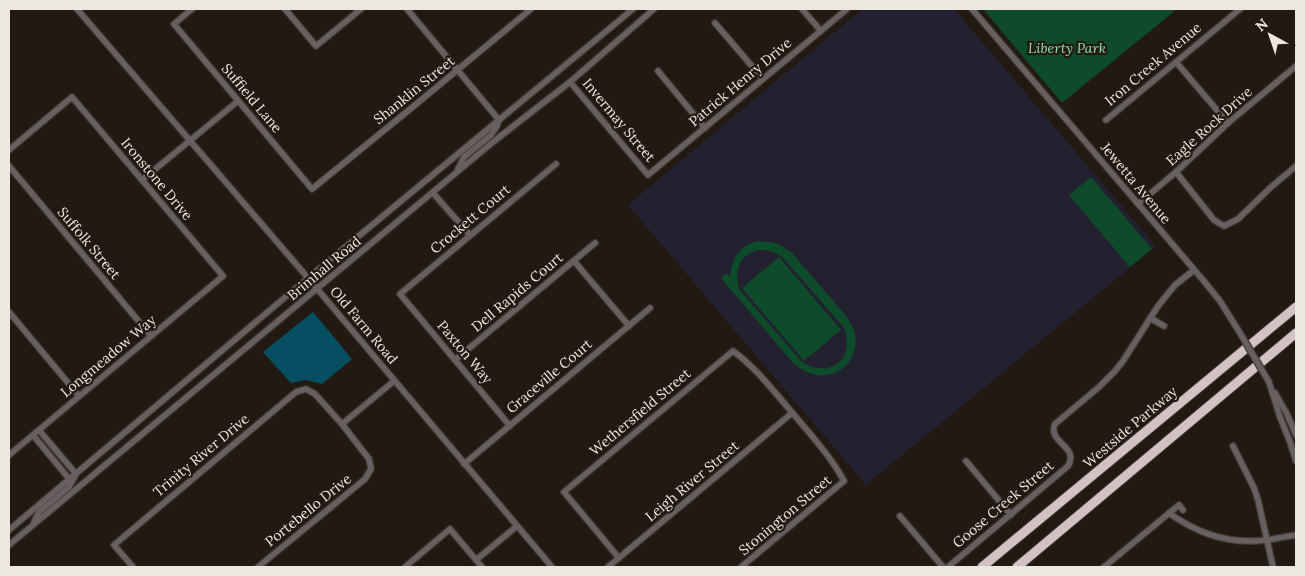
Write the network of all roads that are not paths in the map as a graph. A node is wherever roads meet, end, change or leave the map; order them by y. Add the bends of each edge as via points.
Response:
1 (77, 9) edge
2 (192, 9) edge
3 (285, 9) edge
4 (361, 9) edge
5 (407, 9) edge
6 (531, 9) edge
7 (632, 9) edge
8 (654, 9) edge
9 (802, 9) edge
10 (847, 9) edge
11 (972, 9) edge
12 (1240, 9) edge
13 (715, 23) dead end
14 (821, 31) junction
15 (1176, 62) junction
16 (1296, 66) edge
17 (458, 70) junction
18 (658, 71) dead end
19 (763, 79) junction
20 (570, 82) junction
21 (238, 101) junction
22 (499, 120) junction
23 (1106, 120) dead end
24 (1228, 123) junction
25 (705, 128) junction
26 (190, 141) junction
27 (9, 150) edge
28 (556, 164) dead end
29 (9, 166) edge
30 (1296, 166) edge
31 (1176, 172) junction
32 (457, 173) junction
33 (648, 175) joint
34 (142, 180) junction
35 (312, 189) joint
36 (433, 193) junction
37 (1138, 204) junction
38 (470, 235) junction
39 (595, 243) dead end
40 (574, 261) junction
41 (1194, 270) junction
42 (223, 276) joint
43 (308, 278) junction
44 (318, 289) junction
45 (400, 294) joint
46 (1296, 307) edge
47 (650, 308) dead end
48 (9, 312) edge
49 (1150, 318) junction
50 (628, 326) junction
51 (1164, 326) dead end
52 (1296, 333) edge
53 (151, 336) junction
54 (455, 360) junction
55 (394, 381) junction
56 (1269, 382) junction
57 (79, 396) junction
58 (792, 413) junction
59 (342, 424) junction
60 (510, 426) junction
61 (39, 430) junction
62 (33, 435) junction
63 (1296, 435) edge
64 (1233, 446) dead end
65 (9, 456) edge
66 (966, 461) dead end
67 (1296, 461) edge
68 (464, 464) junction
69 (76, 474) junction
70 (70, 480) junction
71 (1183, 510) dead end
72 (1169, 513) junction
73 (1011, 515) junction
74 (900, 516) dead end
75 (32, 526) junction
76 (517, 526) junction
77 (9, 530) edge
78 (1296, 535) edge
79 (1267, 540) junction
80 (9, 545) edge
81 (619, 558) junction
82 (476, 560) junction
83 (133, 567) edge
84 (258, 567) edge
85 (405, 567) edge
86 (482, 567) edge
87 (552, 567) edge
88 (608, 567) edge
89 (741, 567) edge
90 (943, 567) edge
91 (948, 567) edge
92 (982, 567) edge
93 (1017, 567) edge
94 (1104, 567) edge
95 (1272, 567) edge

1 - 26 street, Old Farm Road
2 - 21 street, Suffield Lane via 174,24
3 - 4 street via 316,46
5 - 17 street
6 - 17 street, Shanklin Street
7 - 22 street, Brimhall Road
8 - 20 street, Brimhall Road
9 - 14 street
10 - 14 street, Patrick Henry Drive
11 - 37 street, Jewetta Avenue
12 - 15 street, Iron Creek Avenue
13 - 19 street
14 - 19 street, Patrick Henry Drive
15 - 23 street, Iron Creek Avenue
15 - 24 street
16 - 24 street, Eagle Rock Drive
17 - 22 street
17 - 35 street, Shanklin Street
18 - 25 street
19 - 25 street, Patrick Henry Drive
20 - 32 street, Brimhall Road
20 - 33 street, Invermay Street
21 - 26 street
21 - 35 street, Suffield Lane
22 - 32 street via 491,135 464,157
22 - 43 street, Brimhall Road
24 - 31 street, Eagle Rock Drive
25 - 33 street, Patrick Henry Drive
26 - 34 street
26 - 43 street, Old Farm Road
27 - 34 street, Ironstone Drive via 72,97
28 - 38 street, Crockett Court
29 - 53 street, Suffolk Street
30 - 31 street via 1238,219 1224,226 1214,220
31 - 37 street, Eagle Rock Drive
32 - 36 street, Brimhall Road
34 - 42 street, Ironstone Drive
36 - 38 street
36 - 44 street, Brimhall Road
37 - 41 street, Jewetta Avenue
38 - 45 street, Crockett Court
39 - 40 street, Dell Rapids Court
40 - 50 street
40 - 54 street, Dell Rapids Court
41 - 49 street via 1166,295
41 - 56 street, Jewetta Avenue, bridge via 1220,301
42 - 53 street, Longmeadow Way
43 - 44 street, Old Farm Road
43 - 69 street, Brimhall Road
44 - 55 street, Old Farm Road
44 - 75 street, Brimhall Road
45 - 54 street, Paxton Way
46 - 92 highway, Westside Parkway
47 - 50 street, Graceville Court
48 - 57 street
49 - 51 street
49 - 73 street, Goose Creek Street via 1116,371 1054,427 1055,435 1069,450 1071,458 1066,468
50 - 60 street, Graceville Court
52 - 93 highway
53 - 57 street, Longmeadow Way
54 - 60 street, Paxton Way
55 - 59 street
55 - 68 street, Old Farm Road
56 - 63 street, Jewetta Avenue
56 - 67 street, Jewetta Avenue
57 - 61 street, Longmeadow Way
58 - 81 street, Leigh River Street
58 - 81 street, Wethersfield Street via 754,368 733,351 564,492
58 - 89 street, Stonington Street via 830,458 844,481
59 - 83 street, Trinity River Drive via 315,394 306,389 296,392 114,545
59 - 84 street, Portebello Drive via 369,459 371,469 365,479
60 - 68 street, Graceville Court
61 - 62 street, Longmeadow Way
61 - 69 street
62 - 65 street, Longmeadow Way
62 - 70 street
64 - 79 street via 1254,488
66 - 73 street
68 - 76 street, Old Farm Road
69 - 70 street, Brimhall Road
69 - 75 street via 69,487 39,512
70 - 77 street, Brimhall Road
71 - 72 street via 1179,505
72 - 79 street via 1216,536 1240,541
72 - 94 street
73 - 91 street, Goose Creek Street
74 - 90 street
75 - 80 street, Brimhall Road
76 - 82 street
76 - 87 street, Old Farm Road
78 - 79 street
79 - 95 street
81 - 88 street, Leigh River Street
82 - 85 street via 450,529
82 - 86 street

